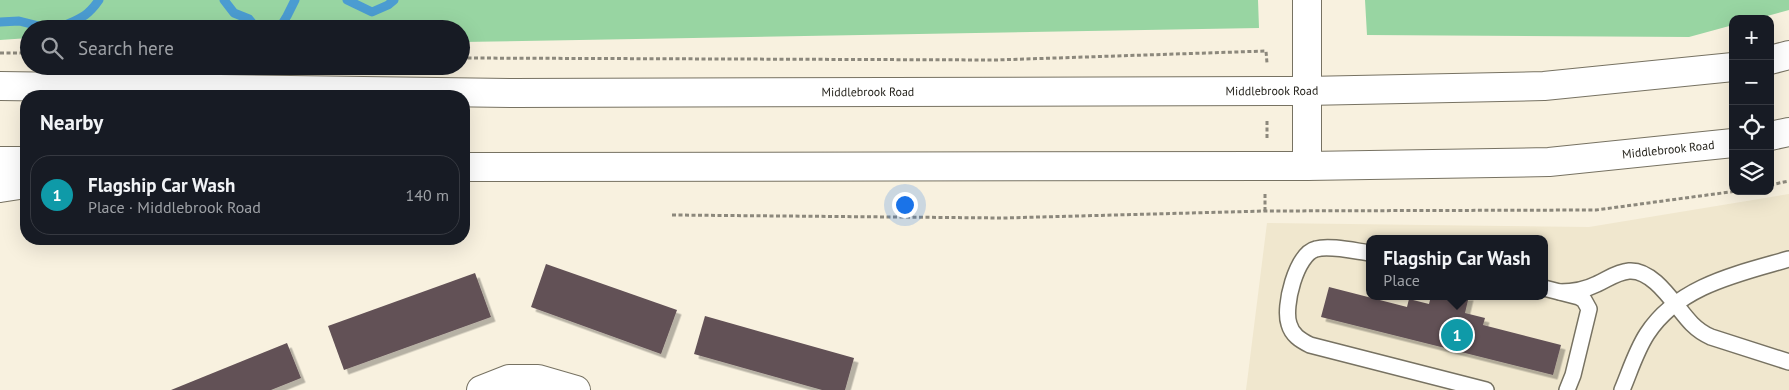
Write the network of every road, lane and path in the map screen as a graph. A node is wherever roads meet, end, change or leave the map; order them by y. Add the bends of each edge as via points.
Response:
1 (1307, 0) edge
2 (0, 53) edge
3 (20, 53) edge
4 (1789, 55) edge
5 (1774, 59) edge
6 (1729, 67) edge
7 (0, 86) edge
8 (342, 90) edge
9 (1306, 90) junction
10 (470, 91) edge
11 (1789, 132) edge
12 (1774, 135) edge
13 (1729, 142) edge
14 (0, 161) edge
15 (20, 161) edge
16 (1307, 166) junction
17 (470, 167) edge
18 (1789, 181) edge
19 (1774, 184) edge
20 (20, 185) edge
21 (0, 188) edge
22 (1729, 192) edge
23 (672, 214) dead end
24 (1366, 253) edge
25 (1789, 259) edge
26 (1548, 289) edge
27 (1560, 292) junction
28 (1674, 303) junction
29 (1789, 362) edge
30 (481, 390) edge
31 (576, 390) edge
32 (1486, 390) edge
33 (1567, 390) edge
34 (1622, 390) edge

1 - 9 main road
2 - 3 path
4 - 5 main road
6 - 9 main road, Middlebrook Road via 1544,86
7 - 8 main road, Middlebrook Road
9 - 10 main road, Middlebrook Road
9 - 16 main road
11 - 12 main road
13 - 16 main road, Middlebrook Road via 1549,162
14 - 15 main road
16 - 17 main road, Middlebrook Road
18 - 19 path
20 - 21 main road
22 - 23 path via 1596,210 1265,211 1003,218
24 - 32 lane via 1322,248 1309,251 1296,272 1287,309 1292,333 1310,345
25 - 28 lane via 1714,282
26 - 27 lane
27 - 28 lane via 1589,288 1622,272 1639,271 1653,280
27 - 33 lane via 1579,297 1589,309 1574,375
28 - 29 lane via 1701,332
28 - 34 lane via 1646,335
30 - 31 main road via 508,380 538,379

